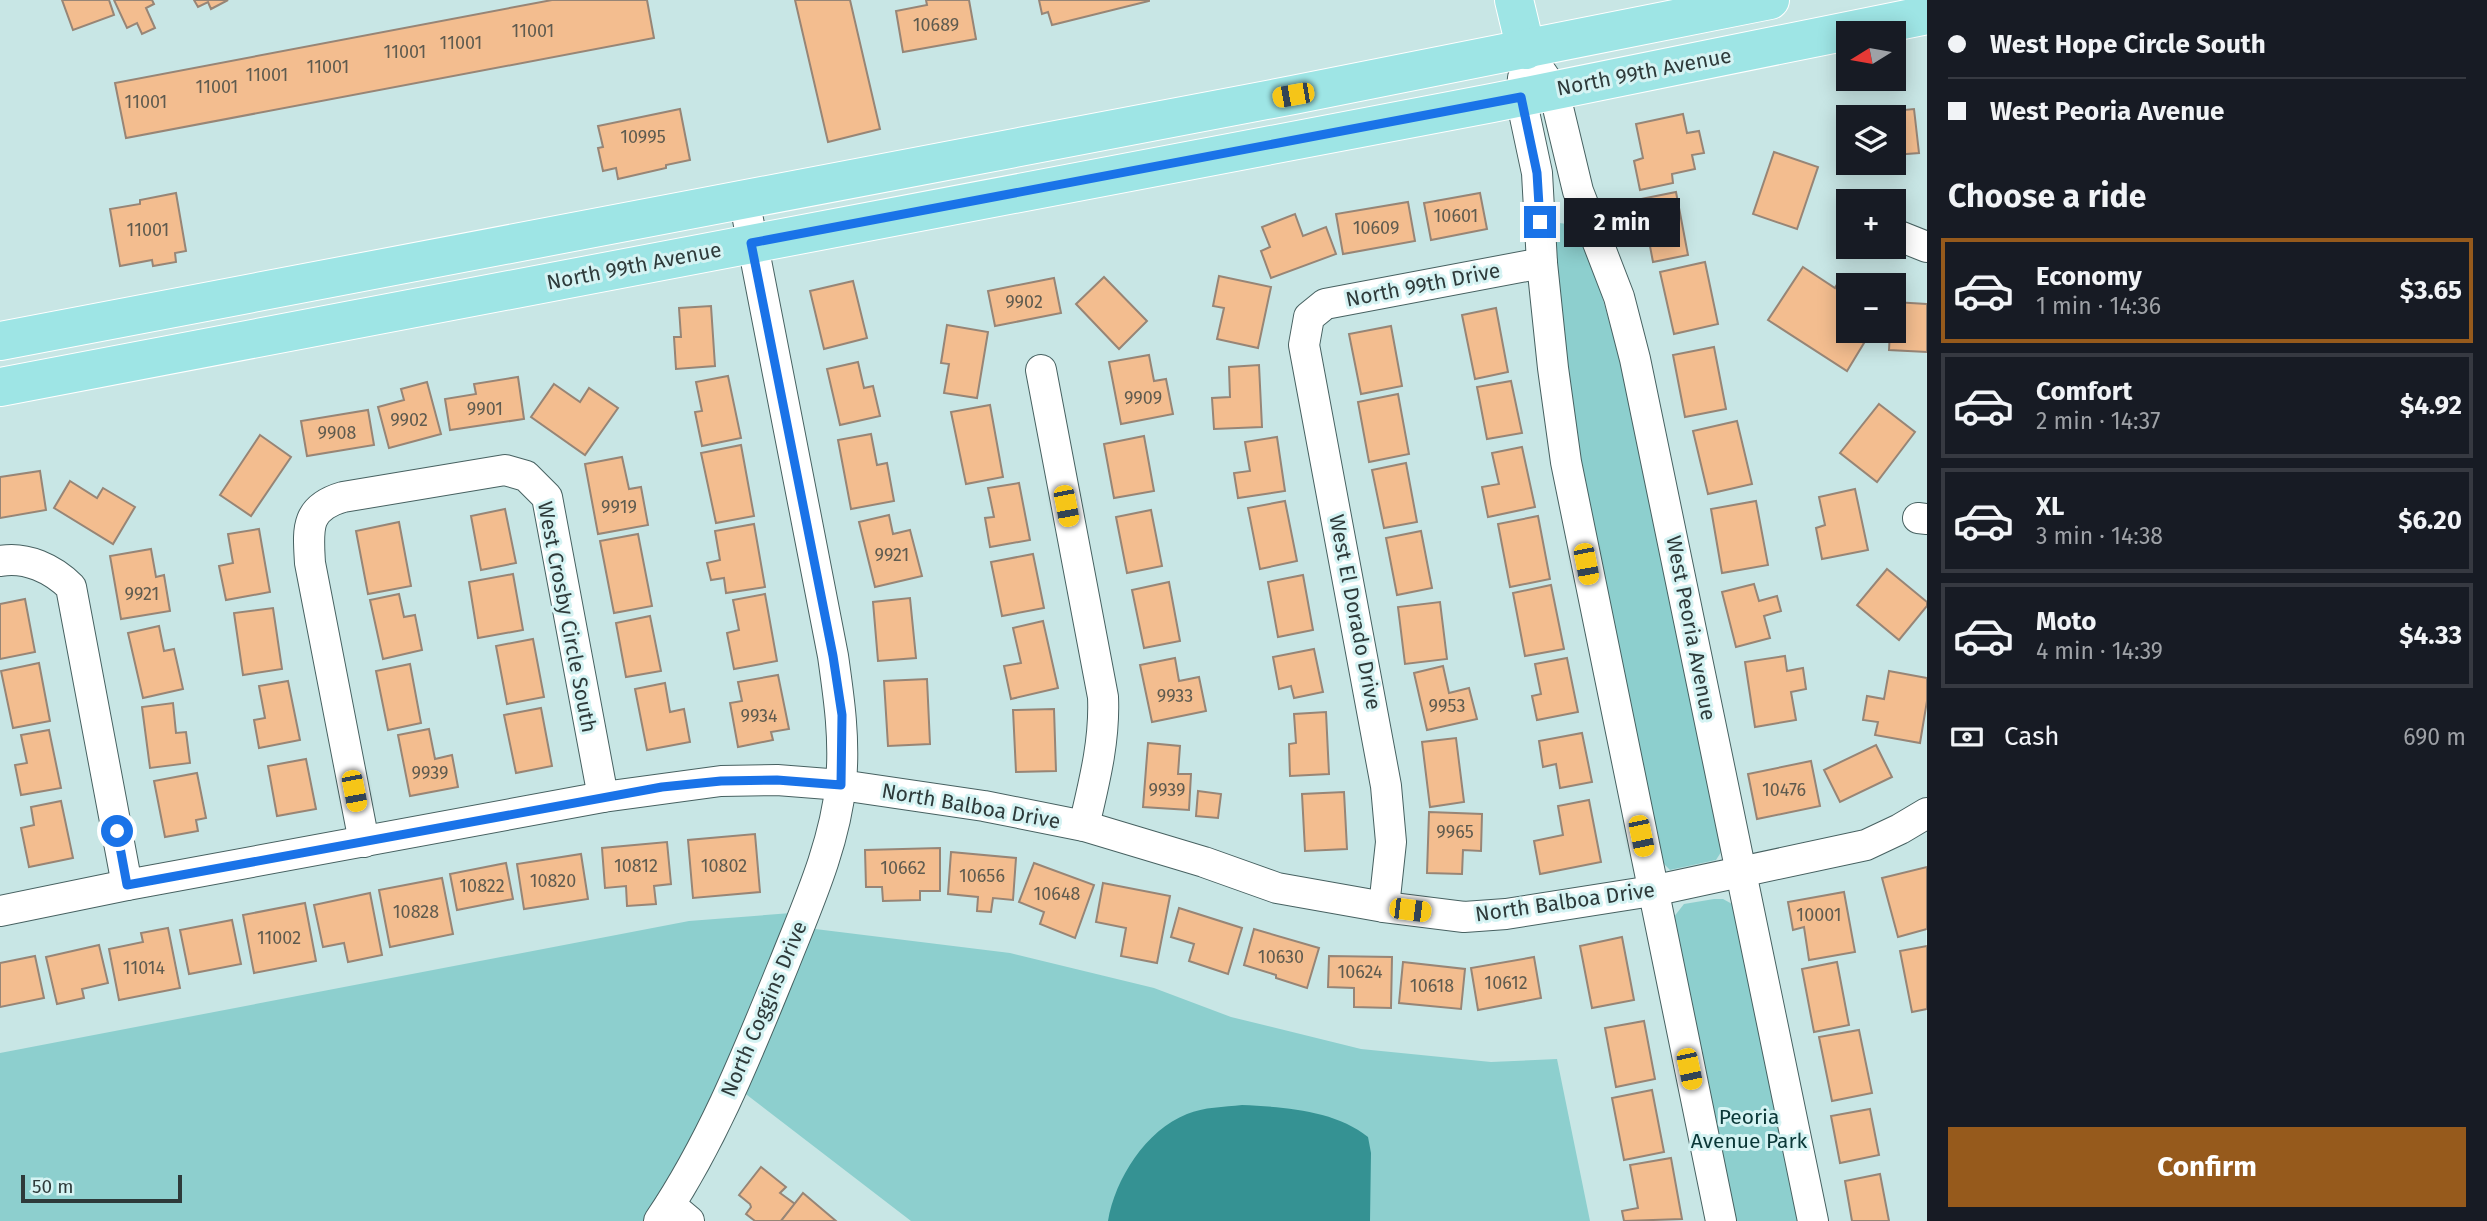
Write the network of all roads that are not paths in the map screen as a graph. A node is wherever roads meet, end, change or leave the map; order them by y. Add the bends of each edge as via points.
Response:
1 (1514, 0) edge
2 (1770, 0) edge
3 (1908, 12) edge
4 (1526, 50) junction
5 (1537, 94) junction
6 (1062, 138) junction
7 (1070, 183) junction
8 (744, 199) junction
9 (1906, 239) edge
10 (751, 243) junction
11 (1927, 247) edge
12 (1542, 263) junction
13 (1309, 317) joint
14 (0, 341) edge
15 (1041, 370) dead end
16 (0, 387) edge
17 (0, 561) edge
18 (841, 785) junction
19 (603, 797) junction
20 (1927, 813) edge
21 (1084, 826) junction
22 (364, 842) junction
23 (1740, 871) junction
24 (127, 885) junction
25 (1652, 891) junction
26 (1384, 907) junction
27 (0, 911) edge
28 (673, 1216) edge
29 (1721, 1221) edge
30 (1814, 1221) edge

1 - 4 main road, West Peoria Avenue
2 - 4 main road
3 - 5 main road, North 99th Avenue
4 - 5 street, West Peoria Avenue
4 - 6 main road
5 - 7 main road, North 99th Avenue
5 - 12 street, West Peoria Avenue
5 - 23 street, West Peoria Avenue via 1619,296
6 - 7 main road
6 - 8 main road
7 - 10 main road, North 99th Avenue
8 - 10 street, North Coggins Drive
8 - 14 main road
9 - 11 street
10 - 16 main road, North 99th Avenue
10 - 18 street, North Coggins Drive via 833,656 842,715
12 - 13 street, North 99th Drive via 1325,304
12 - 25 street, West Peoria Avenue via 1566,463
13 - 26 street, West El Dorado Drive via 1304,345 1386,786 1391,842
15 - 21 street via 1103,697 1102,743
17 - 24 street via 31,562 58,574 71,587
18 - 19 street, North Balboa Drive via 721,781
18 - 21 street, North Balboa Drive
18 - 28 street, North Coggins Drive via 819,874 755,1034
19 - 22 street, North Balboa Drive
19 - 22 street, West Crosby Circle South via 547,497 526,476 505,470 411,485 325,502 309,525 310,563
20 - 23 street, North Balboa Drive via 1866,845
21 - 26 street, North Balboa Drive via 1277,888
22 - 24 street, North Balboa Drive
23 - 25 street, North Balboa Drive
23 - 30 street, West Peoria Avenue
24 - 27 street, North Balboa Drive
25 - 26 street, North Balboa Drive via 1506,915 1464,916
25 - 29 street, West Peoria Avenue

